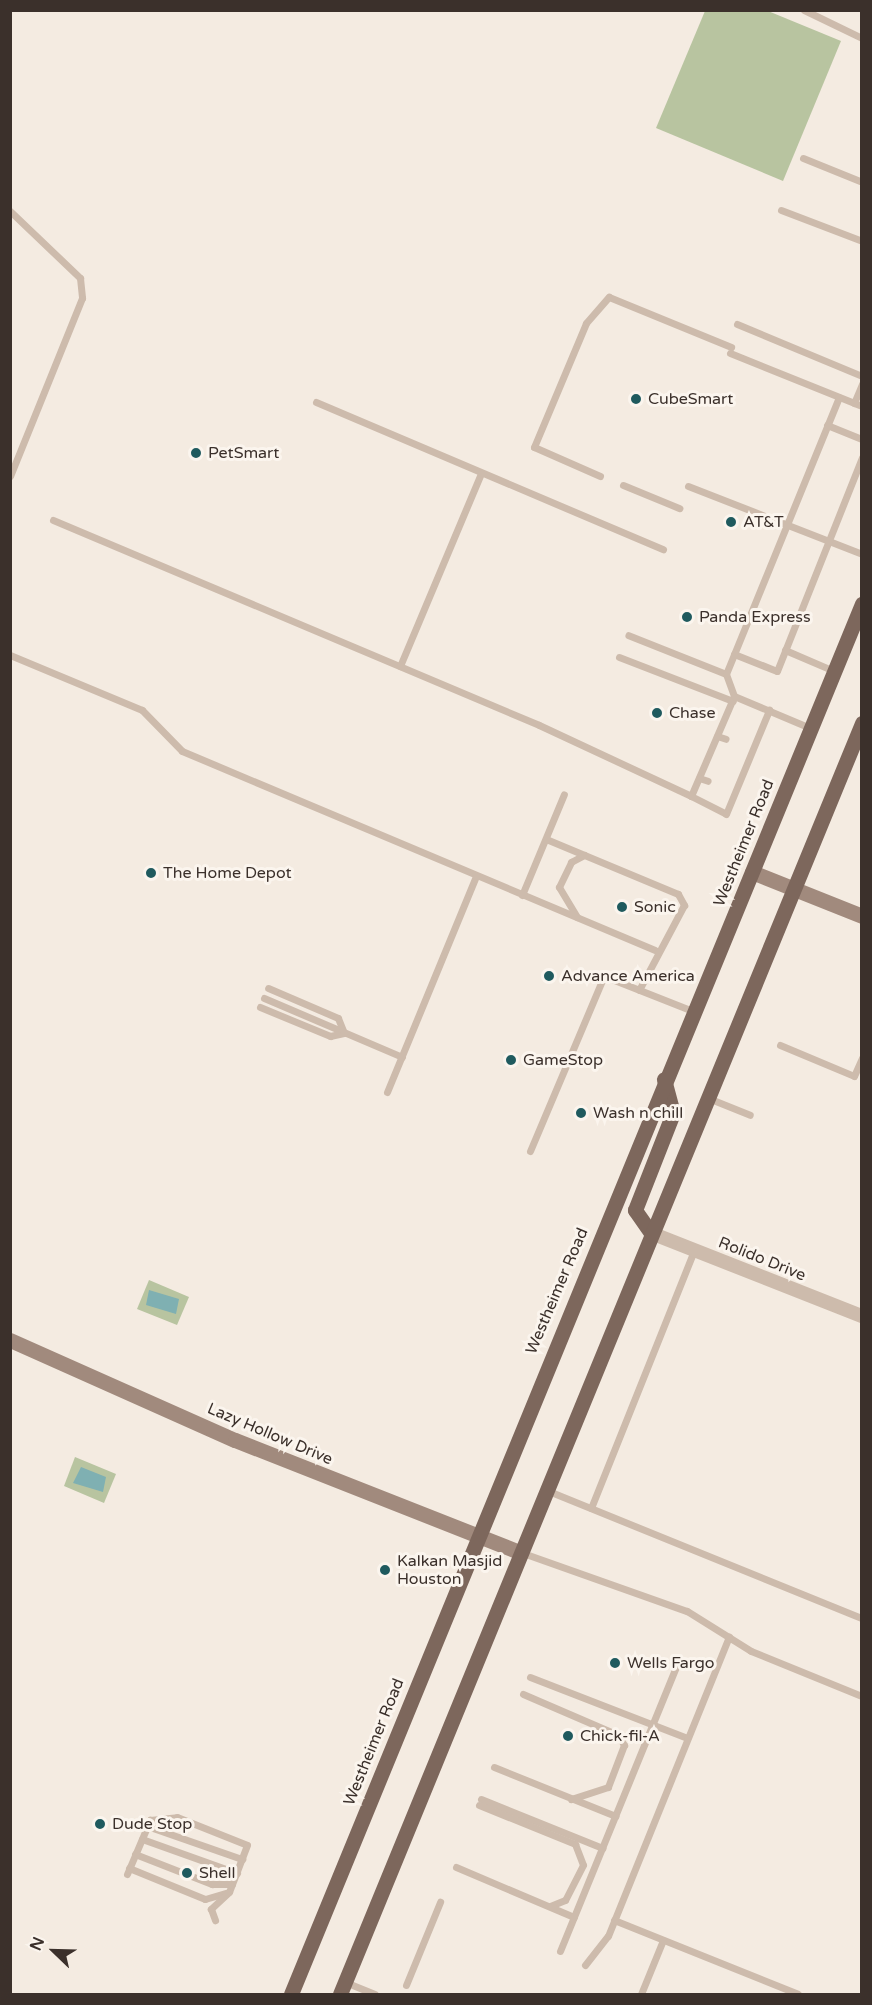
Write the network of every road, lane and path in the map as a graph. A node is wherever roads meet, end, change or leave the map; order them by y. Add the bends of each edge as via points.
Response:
1 (804, 10) edge
2 (861, 38) edge
3 (803, 158) dead end
4 (861, 182) edge
5 (781, 210) dead end
6 (10, 211) edge
7 (861, 241) edge
8 (736, 324) dead end
9 (861, 376) edge
10 (861, 384) edge
11 (839, 397) junction
12 (316, 402) dead end
13 (858, 404) edge
14 (827, 425) junction
15 (861, 439) edge
16 (861, 457) edge
17 (482, 472) junction
18 (10, 476) edge
19 (600, 476) dead end
20 (623, 485) dead end
21 (688, 486) dead end
22 (679, 508) dead end
23 (52, 520) dead end
24 (787, 525) junction
25 (828, 541) junction
26 (663, 549) dead end
27 (861, 554) edge
28 (861, 604) edge
29 (628, 635) dead end
30 (785, 650) junction
31 (734, 654) junction
32 (10, 655) edge
33 (619, 657) dead end
34 (400, 666) junction
35 (834, 671) junction
36 (726, 674) junction
37 (734, 699) junction
38 (769, 711) junction
39 (861, 723) edge
40 (752, 726) dead end
41 (810, 728) junction
42 (761, 729) junction
43 (717, 736) junction
44 (726, 739) dead end
45 (744, 746) dead end
46 (753, 750) junction
47 (708, 755) junction
48 (717, 758) dead end
49 (736, 766) dead end
50 (745, 769) junction
51 (699, 778) junction
52 (708, 781) dead end
53 (727, 788) dead end
54 (736, 792) junction
55 (564, 794) dead end
56 (691, 796) junction
57 (546, 839) junction
58 (584, 855) junction
59 (752, 872) junction
60 (476, 876) junction
61 (794, 889) junction
62 (522, 895) junction
63 (861, 916) edge
64 (578, 918) junction
65 (656, 950) junction
66 (268, 988) dead end
67 (639, 990) junction
68 (264, 998) dead end
69 (260, 1007) dead end
70 (693, 1011) junction
71 (344, 1033) junction
72 (780, 1045) dead end
73 (402, 1057) junction
74 (861, 1058) edge
75 (664, 1079) junction
76 (387, 1092) dead end
77 (708, 1098) junction
78 (750, 1115) dead end
79 (530, 1151) dead end
80 (651, 1233) junction
81 (694, 1250) junction
82 (861, 1316) edge
83 (10, 1340) edge
84 (546, 1491) junction
85 (591, 1508) junction
86 (476, 1535) junction
87 (520, 1552) junction
88 (861, 1618) edge
89 (729, 1636) junction
90 (679, 1659) dead end
91 (530, 1677) dead end
92 (523, 1694) dead end
93 (861, 1696) edge
94 (652, 1725) junction
95 (687, 1738) junction
96 (494, 1767) dead end
97 (572, 1799) junction
98 (615, 1816) junction
99 (147, 1826) junction
100 (142, 1839) junction
101 (602, 1848) junction
102 (135, 1854) junction
103 (242, 1859) junction
104 (456, 1867) dead end
105 (237, 1873) junction
106 (232, 1884) junction
107 (229, 1892) junction
108 (440, 1902) dead end
109 (550, 1906) junction
110 (574, 1917) junction
111 (215, 1920) dead end
112 (614, 1920) junction
113 (663, 1940) junction
114 (560, 1951) dead end
115 (585, 1965) dead end
116 (406, 1985) dead end
117 (343, 1988) edge
118 (782, 1991) edge
119 (291, 1995) edge
120 (375, 1995) edge
121 (641, 1995) edge
122 (798, 1995) edge

1 - 2 lane
3 - 4 lane
5 - 7 lane
6 - 18 lane via 80,278 82,298
8 - 9 lane
10 - 13 lane
11 - 13 lane
11 - 14 lane
11 - 19 lane via 609,297 586,323 534,447
12 - 17 lane
14 - 15 lane
14 - 24 lane
16 - 25 lane
17 - 26 lane
17 - 34 lane
20 - 22 lane
21 - 24 lane
23 - 34 lane
24 - 25 lane
24 - 31 lane
25 - 27 lane
25 - 30 lane
28 - 35 main road, Westheimer Road
29 - 36 lane
30 - 31 lane via 777,671
30 - 35 lane
31 - 36 lane
32 - 60 lane via 142,710 182,751
33 - 37 lane
34 - 56 lane
35 - 41 main road, Westheimer Road
36 - 37 lane
37 - 38 lane
37 - 43 lane via 729,718
38 - 41 lane
38 - 42 lane
39 - 61 main road
40 - 42 lane
41 - 59 main road, Westheimer Road
42 - 46 lane
43 - 44 lane
43 - 47 lane
45 - 46 lane
46 - 50 lane
47 - 48 lane
47 - 51 lane
49 - 50 lane
50 - 54 lane
51 - 52 lane
51 - 56 lane
53 - 54 lane
54 - 56 lane via 726,814
55 - 57 lane
57 - 58 lane
57 - 62 lane
58 - 64 lane via 571,862 559,887
58 - 65 lane via 678,894 684,905 670,938
59 - 61 street
59 - 70 main road, Westheimer Road
60 - 62 lane
60 - 73 lane
61 - 63 street
61 - 77 main road
62 - 64 lane
64 - 65 lane
65 - 67 lane
66 - 71 lane via 338,1018
67 - 70 lane
67 - 79 lane via 604,976
68 - 71 lane
69 - 71 lane via 330,1036
70 - 75 main road, Westheimer Road
71 - 73 lane
72 - 74 lane via 854,1076
73 - 76 lane
75 - 80 main road via 673,1113 635,1210
75 - 86 main road, Westheimer Road
77 - 78 lane
77 - 80 main road
80 - 81 street, Rolido Drive
80 - 84 main road
81 - 82 street, Rolido Drive
81 - 85 lane
83 - 86 street, Lazy Hollow Drive via 235,1440
84 - 85 lane
84 - 87 main road
85 - 88 lane
86 - 87 street, Lazy Hollow Drive
86 - 119 main road, Westheimer Road
87 - 89 lane via 687,1611
87 - 117 main road
89 - 93 lane via 751,1651
89 - 95 lane
90 - 94 lane
91 - 94 lane
92 - 97 lane via 618,1736 624,1746 608,1787
94 - 95 lane
94 - 98 lane
95 - 112 lane
96 - 97 lane
97 - 98 lane
98 - 101 lane
99 - 100 lane
99 - 103 lane
99 - 103 lane via 150,1820 177,1816 248,1845
100 - 102 lane
100 - 105 lane
101 - 109 lane via 480,1802 575,1844 583,1865 565,1900
101 - 110 lane
102 - 106 lane via 212,1884
102 - 107 lane via 128,1871 205,1899
103 - 105 lane
104 - 109 lane
105 - 106 lane
106 - 107 lane
107 - 111 lane via 211,1909
108 - 116 lane
109 - 110 lane
110 - 114 lane
112 - 113 lane
112 - 115 lane via 600,1950
113 - 118 lane
113 - 121 lane
117 - 120 lane
118 - 122 lane

